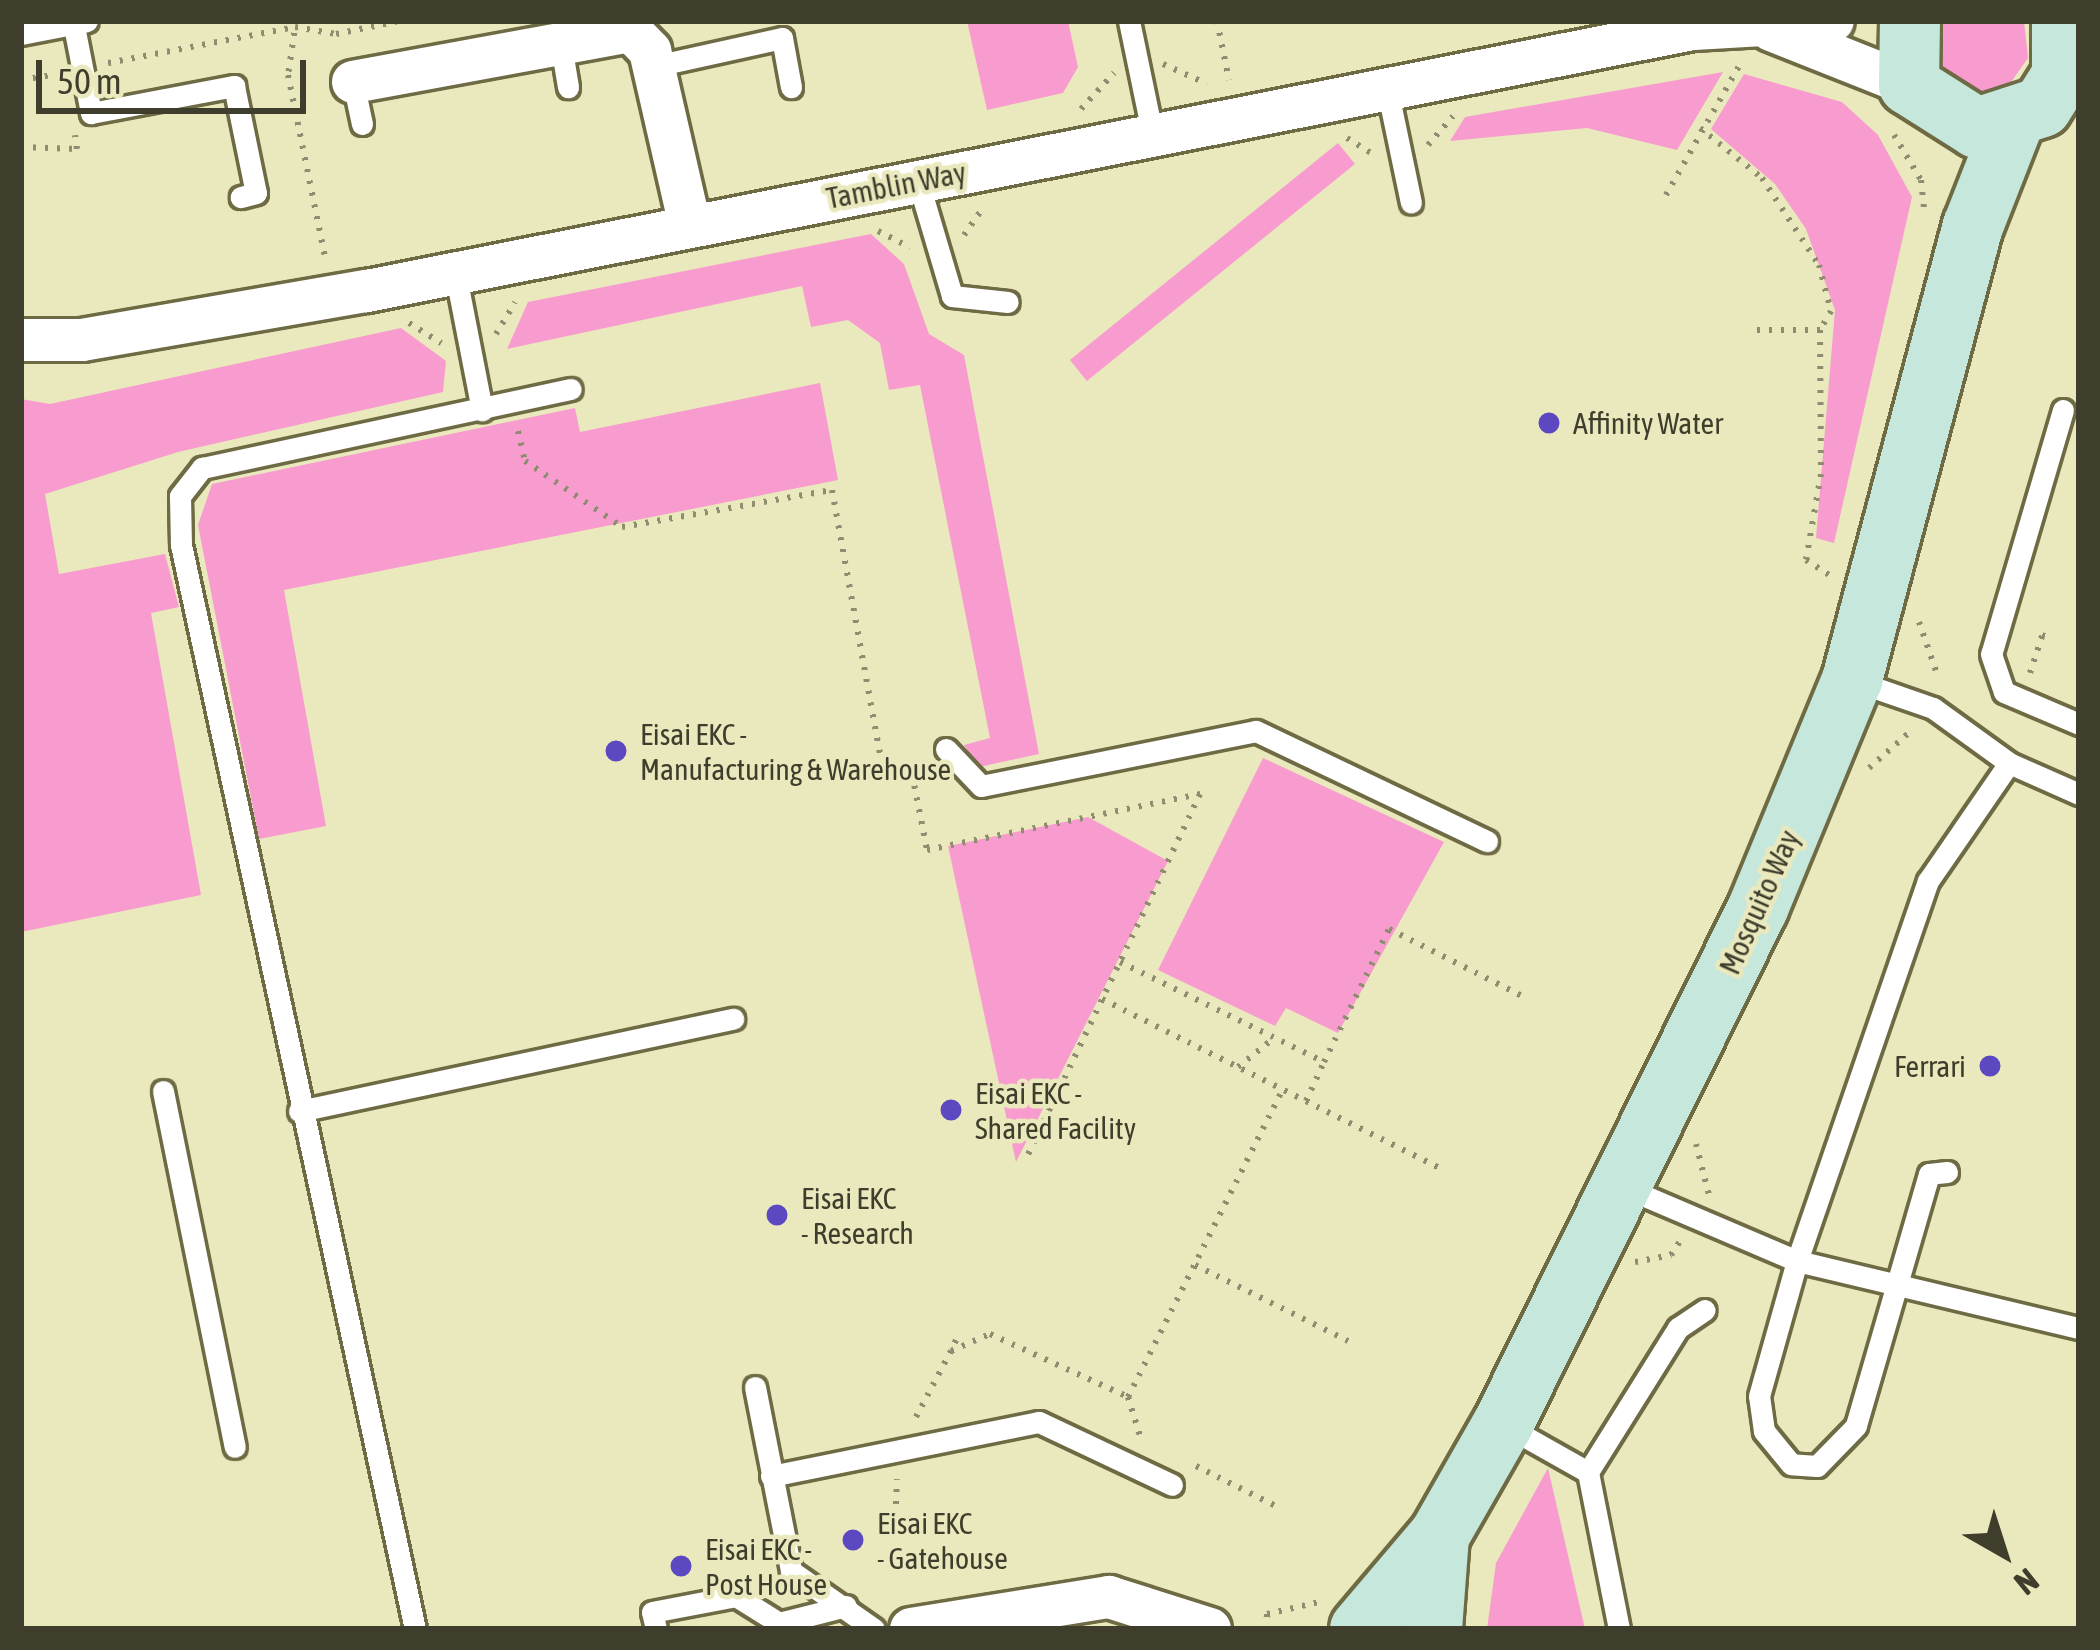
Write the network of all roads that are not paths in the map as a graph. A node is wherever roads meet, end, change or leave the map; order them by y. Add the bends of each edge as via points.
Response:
1 (1129, 21) edge
2 (1833, 21) edge
3 (1910, 21) edge
4 (2062, 21) edge
5 (78, 22) edge
6 (32, 32) edge
7 (508, 34) edge
8 (560, 38) junction
9 (1765, 49) junction
10 (655, 66) junction
11 (353, 82) joint
12 (568, 87) dead end
13 (791, 87) dead end
14 (1387, 88) junction
15 (2044, 103) edge
16 (1911, 107) junction
17 (362, 124) dead end
18 (1152, 132) junction
19 (918, 181) junction
20 (242, 197) dead end
21 (1411, 203) dead end
22 (690, 225) junction
23 (1949, 225) junction
24 (455, 270) junction
25 (1008, 302) dead end
26 (21, 340) edge
27 (571, 389) dead end
28 (482, 410) junction
29 (2063, 410) dead end
30 (1852, 680) junction
31 (2079, 724) edge
32 (946, 748) dead end
33 (2009, 764) junction
34 (2077, 788) edge
35 (1487, 841) dead end
36 (734, 1019) dead end
37 (163, 1091) dead end
38 (299, 1112) junction
39 (1947, 1172) dead end
40 (1626, 1188) junction
41 (1797, 1261) junction
42 (1901, 1279) junction
43 (1705, 1310) dead end
44 (2079, 1328) edge
45 (755, 1387) dead end
46 (1503, 1424) junction
47 (235, 1447) dead end
48 (1816, 1466) junction
49 (1588, 1472) junction
50 (771, 1476) junction
51 (1832, 1484) dead end
52 (1172, 1485) dead end
53 (1439, 1536) junction
54 (846, 1606) junction
55 (1346, 1610) edge
56 (779, 1623) junction
57 (1174, 1623) edge
58 (415, 1629) edge
59 (656, 1629) edge
60 (752, 1629) edge
61 (874, 1629) edge
62 (911, 1629) edge
63 (1210, 1629) edge
64 (1432, 1629) edge
65 (1619, 1629) edge

1 - 18 lane
2 - 9 street, Tamblin Way
3 - 16 street
4 - 15 street, Mosquito Way via 2062,75
5 - 6 lane
5 - 20 lane via 91,113 234,86 256,194
7 - 8 street
7 - 11 street
8 - 10 street via 631,31
8 - 12 lane
9 - 14 street, Tamblin Way via 1693,29
9 - 16 street, Tamblin Way
10 - 13 lane via 782,38
10 - 22 street
11 - 17 lane
14 - 18 street, Tamblin Way
14 - 21 lane
15 - 16 street via 1977,128
15 - 23 street, Mosquito Way
16 - 23 street
18 - 19 street, Tamblin Way
19 - 22 street, Tamblin Way
19 - 25 lane via 952,296
22 - 24 street, Tamblin Way
23 - 30 street, Mosquito Way
24 - 26 street, Tamblin Way via 104,337
24 - 28 lane
27 - 28 lane
28 - 38 lane via 202,468 180,496
29 - 31 lane via 1991,654 2004,692
30 - 33 lane via 1933,708
30 - 40 street, Mosquito Way
32 - 35 lane via 981,786 1256,731
33 - 34 lane
33 - 41 lane via 1928,881
36 - 38 lane
37 - 47 lane
38 - 58 lane
39 - 42 lane via 1929,1174
40 - 41 lane via 1705,1231
40 - 46 street, Mosquito Way
41 - 42 lane
41 - 48 lane via 1759,1413 1791,1464
42 - 44 lane
42 - 48 lane via 1847,1455
43 - 49 lane via 1678,1328
45 - 50 lane
46 - 49 lane
46 - 53 street, Mosquito Way
48 - 51 lane
49 - 65 lane
50 - 52 lane via 1039,1422
50 - 54 lane via 791,1571
53 - 55 street, Mosquito Way
53 - 64 street, Mosquito Way
54 - 56 lane
54 - 61 lane
56 - 59 lane via 736,1596 652,1612
56 - 60 lane
57 - 62 street via 1109,1597
57 - 63 street

